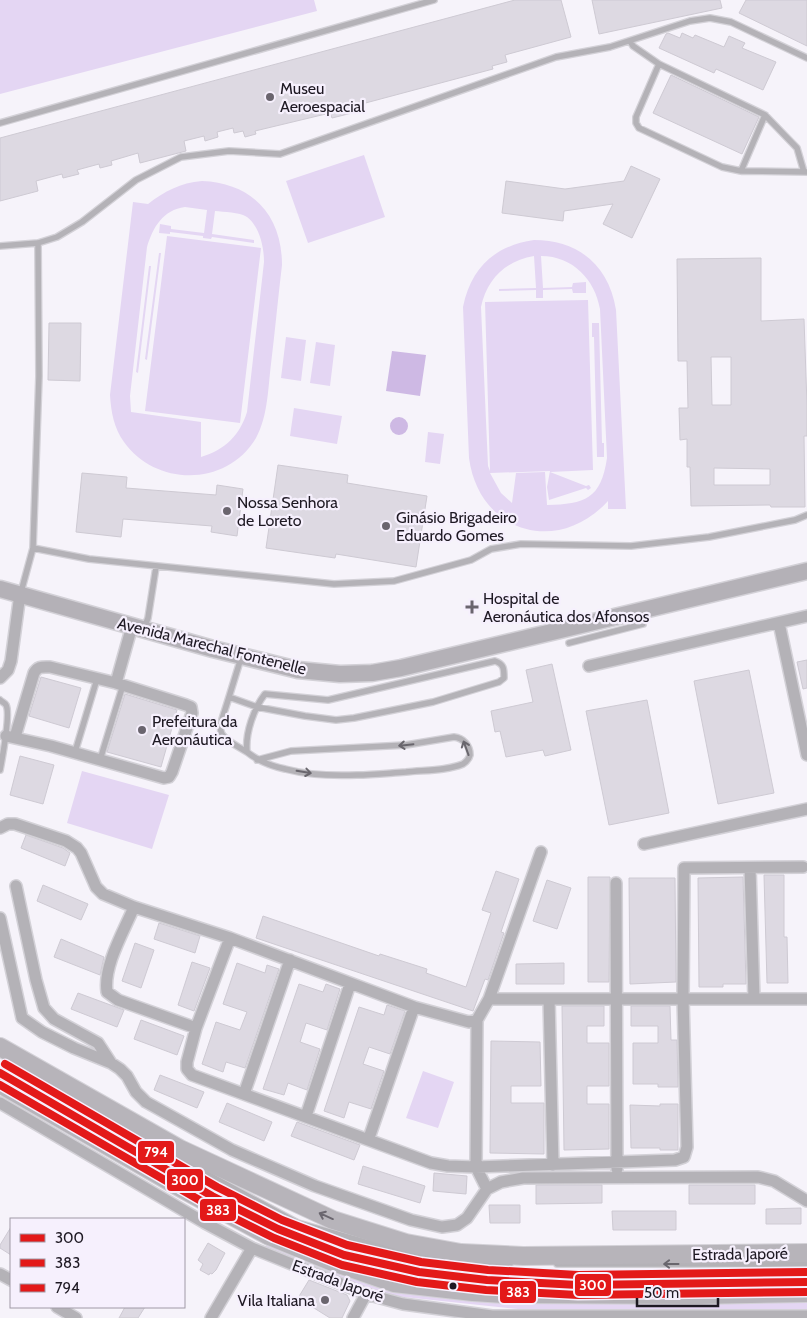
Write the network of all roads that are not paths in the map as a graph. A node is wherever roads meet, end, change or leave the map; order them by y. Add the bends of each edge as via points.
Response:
1 (434, 0) edge
2 (630, 41) junction
3 (807, 58) edge
4 (659, 64) junction
5 (765, 114) junction
6 (0, 123) edge
7 (741, 171) junction
8 (805, 172) edge
9 (38, 243) junction
10 (0, 246) edge
11 (807, 515) edge
12 (32, 548) junction
13 (156, 566) junction
14 (807, 571) edge
15 (0, 589) edge
16 (20, 594) junction
17 (807, 616) edge
18 (779, 623) junction
19 (643, 624) dead end
20 (138, 628) junction
21 (577, 633) junction
22 (548, 640) dead end
23 (505, 643) junction
24 (569, 644) dead end
25 (525, 646) dead end
26 (242, 656) junction
27 (590, 666) dead end
28 (0, 678) edge
29 (98, 679) junction
30 (119, 684) junction
31 (229, 696) junction
32 (0, 700) edge
33 (257, 707) junction
34 (7, 736) edge
35 (75, 752) junction
36 (247, 752) junction
37 (807, 755) edge
38 (100, 760) junction
39 (257, 760) junction
40 (0, 770) edge
41 (807, 809) edge
42 (0, 828) edge
43 (644, 844) dead end
44 (541, 852) dead end
45 (802, 867) dead end
46 (750, 868) junction
47 (616, 883) dead end
48 (16, 886) dead end
49 (134, 907) junction
50 (0, 918) edge
51 (230, 938) junction
52 (290, 960) junction
53 (350, 984) junction
54 (616, 998) junction
55 (683, 998) junction
56 (490, 999) junction
57 (549, 999) junction
58 (754, 999) junction
59 (807, 1000) edge
60 (414, 1007) junction
61 (477, 1020) junction
62 (196, 1028) junction
63 (0, 1047) edge
64 (0, 1056) edge
65 (111, 1063) junction
66 (0, 1072) edge
67 (0, 1084) edge
68 (244, 1094) junction
69 (0, 1103) edge
70 (306, 1116) junction
71 (369, 1138) junction
72 (617, 1162) junction
73 (553, 1165) junction
74 (476, 1167) junction
75 (617, 1178) junction
76 (487, 1189) junction
77 (807, 1201) edge
78 (261, 1232) junction
79 (252, 1248) junction
80 (807, 1253) edge
81 (515, 1264) dead end
82 (553, 1264) dead end
83 (807, 1264) edge
84 (807, 1282) edge
85 (366, 1294) junction
86 (807, 1294) edge
87 (639, 1295) junction
88 (59, 1308) edge
89 (807, 1316) edge
90 (491, 1317) edge
91 (626, 1317) edge
92 (762, 1317) edge
93 (76, 1318) edge
94 (211, 1318) edge
95 (354, 1318) edge

1 - 6 lane
2 - 3 lane via 690,21 710,18 731,22
2 - 4 lane via 632,46
2 - 9 lane via 556,57 280,154 230,151 181,157 136,180 82,222
4 - 5 lane
4 - 7 lane via 636,117 639,128 722,168
5 - 7 lane
5 - 8 lane via 797,148
7 - 8 lane
9 - 10 lane
9 - 12 lane via 39,376
11 - 13 lane via 708,537 661,543 631,546 521,544 491,549 471,560 394,581 316,584
12 - 13 lane via 68,556
12 - 16 lane
13 - 20 lane via 148,618
14 - 21 main road, Avenida Marechal Fontenelle
15 - 16 main road, Avenida Marechal Fontenelle
16 - 20 main road, Avenida Marechal Fontenelle
16 - 28 street via 11,661
17 - 18 street
18 - 27 street
18 - 37 street
19 - 21 lane
20 - 26 main road, Avenida Marechal Fontenelle
20 - 30 street
21 - 22 lane
21 - 23 main road, Avenida Marechal Fontenelle
21 - 24 lane
23 - 25 lane
23 - 26 main road, Avenida Marechal Fontenelle via 372,673 298,670
26 - 31 lane
29 - 30 street
29 - 34 street via 50,667 37,669
29 - 35 lane
30 - 38 lane
30 - 38 street via 186,705 191,707 192,713 169,777
31 - 33 lane
31 - 36 lane via 219,728 225,739
32 - 34 lane via 7,706
33 - 33 lane via 336,720 354,718 433,702 499,682 504,678 504,669 495,661 328,700 265,694
33 - 36 lane
34 - 35 street
34 - 40 lane
35 - 38 street
36 - 39 lane
39 -> 39 lane via 313,774 358,775 441,769 463,764 470,755 464,740 454,737 406,745 291,751
41 - 43 street
42 - 49 street via 15,824 66,841 81,853 96,887 103,894
44 - 56 street
45 - 46 street
46 - 55 street via 684,868
46 - 58 street
47 - 54 street
48 - 65 street via 44,1008 54,1019 98,1043
49 - 51 street
49 - 62 street via 109,966 105,982 107,992 118,1000
50 - 65 street via 22,1018 42,1032
51 - 52 street
51 - 62 street
52 - 53 street
52 - 68 street
53 - 60 street
53 - 70 street
54 - 55 street
54 - 57 street
54 - 72 street
55 - 58 street
55 - 72 street via 686,1154 675,1160
56 - 57 street
56 - 61 street
57 - 73 street
58 - 59 street
60 - 61 street via 463,1021
60 - 71 street
61 - 74 street
62 - 68 street via 187,1069 192,1075
80 -> 63 main road, Estrada Japoré via 523,1256 461,1253 406,1243 333,1220 180,1149
64 - 81 lane via 137,1136 298,1223 426,1256 486,1264
65 - 76 street via 120,1068 146,1102 232,1150 315,1186 411,1220 442,1227 457,1225 467,1218
66 - 84 lane via 212,1196 278,1229 344,1255 418,1272 487,1280 578,1285
67 - 78 main road, Estrada Japoré
68 - 70 street
69 - 79 street, Estrada Japoré
70 - 71 street
71 - 74 street via 431,1163
72 - 73 street
72 - 75 street
73 - 74 street
74 - 76 street
75 - 76 street via 523,1178 500,1182
75 - 77 street via 758,1177 774,1181
78 - 79 street via 248,1241
78 - 79 street via 262,1247
78 - 87 main road, Estrada Japoré via 394,1283 473,1292
79 - 85 street, Estrada Japoré
79 - 94 street
83 -> 82 lane
85 - 90 street, Estrada Japoré via 403,1304
85 - 95 street
86 - 87 main road, Estrada Japoré
87 - 91 street
88 - 93 street
89 - 92 street, Estrada Japoré
90 - 91 street, Estrada Japoré
91 - 92 street, Estrada Japoré

